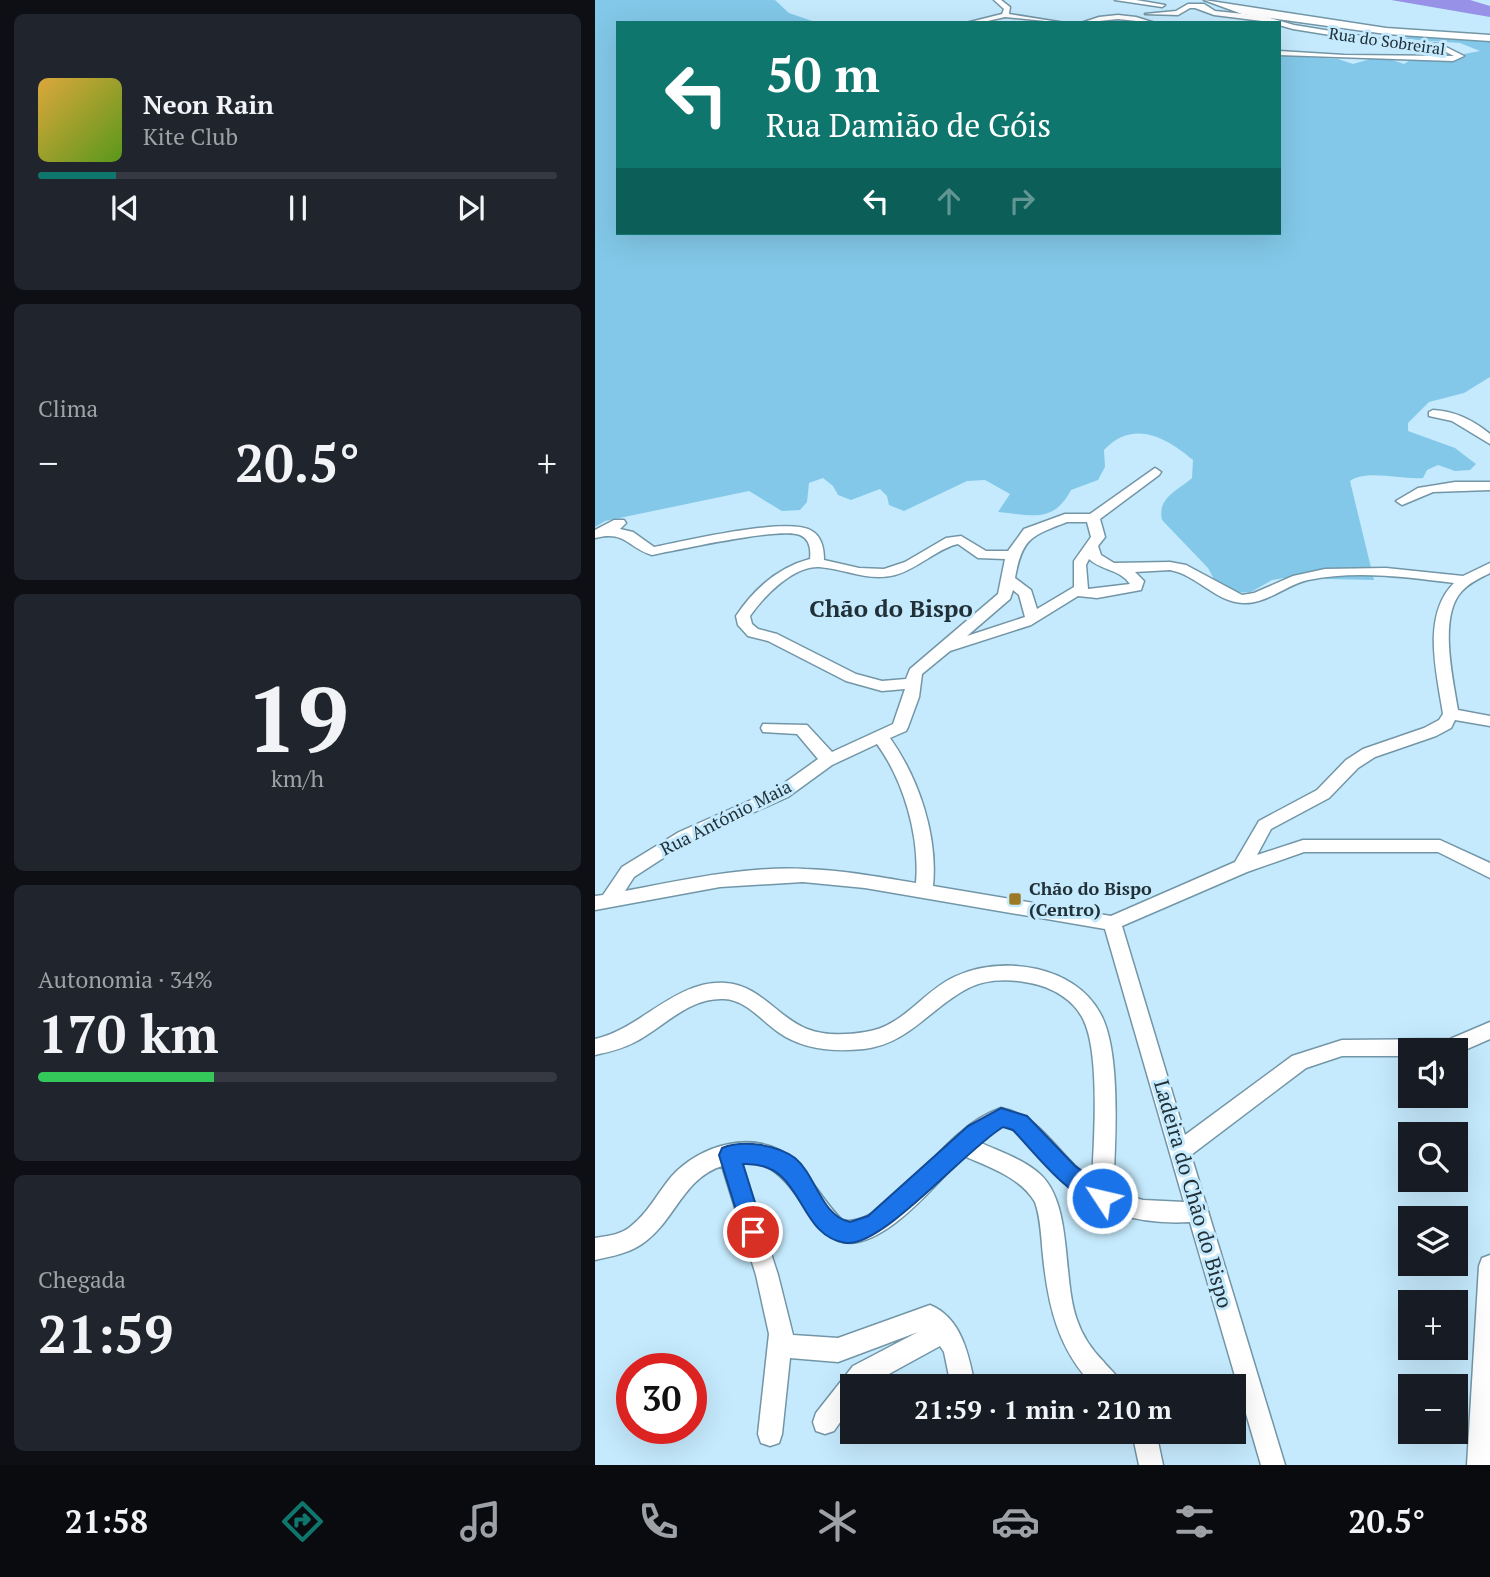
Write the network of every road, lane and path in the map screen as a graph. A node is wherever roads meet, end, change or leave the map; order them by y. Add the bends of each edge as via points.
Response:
1 (997, 0) edge
2 (1118, 0) edge
3 (1208, 0) edge
4 (1109, 1) edge
5 (1163, 5) junction
6 (1192, 6) junction
7 (1235, 9) junction
8 (1081, 13) dead end
9 (1148, 13) junction
10 (1005, 15) junction
11 (1096, 18) junction
12 (978, 21) edge
13 (1048, 21) edge
14 (1089, 21) edge
15 (1151, 21) edge
16 (1277, 21) edge
17 (1281, 22) edge
18 (1490, 38) edge
19 (1281, 51) edge
20 (1433, 414) dead end
21 (1490, 440) edge
22 (1155, 472) dead end
23 (1490, 486) edge
24 (1402, 502) dead end
25 (1093, 518) junction
26 (595, 534) edge
27 (1091, 546) junction
28 (1012, 555) junction
29 (817, 562) junction
30 (1121, 567) junction
31 (1490, 567) edge
32 (1008, 580) junction
33 (1467, 580) junction
34 (1076, 592) junction
35 (1033, 618) junction
36 (945, 647) junction
37 (913, 683) junction
38 (1451, 714) junction
39 (1490, 721) edge
40 (769, 728) dead end
41 (881, 737) junction
42 (826, 761) junction
43 (1241, 867) junction
44 (1490, 871) edge
45 (924, 892) junction
46 (602, 902) edge
47 (1112, 923) junction
48 (1490, 1030) edge
49 (1468, 1041) edge
50 (595, 1047) edge
51 (1398, 1049) edge
52 (963, 1145) junction
53 (1180, 1151) junction
54 (729, 1155) junction
55 (1102, 1198) junction
56 (1196, 1211) junction
57 (595, 1249) edge
58 (1490, 1266) edge
59 (939, 1325) junction
60 (782, 1346) junction
61 (961, 1374) edge
62 (1098, 1374) edge
63 (825, 1422) dead end
64 (770, 1434) dead end
65 (1147, 1444) edge
66 (1151, 1465) edge
67 (1273, 1465) edge
68 (1479, 1465) edge

1 - 10 street via 1008,8
2 - 5 street
3 - 7 main road
4 - 9 street
5 - 6 street
5 - 9 street
6 - 7 street
6 - 9 street via 1178,13
6 - 16 street, Rua do Sobreiral
7 - 18 main road via 1386,31
8 - 11 street
9 - 11 street
9 - 15 street
10 - 12 street
10 - 13 street
11 - 14 street
17 - 19 street, Rua do Sobreiral via 1440,46 1460,56 1343,58
20 - 21 street via 1459,419
22 - 25 street
23 - 24 street via 1430,488 1416,491
25 - 27 street via 1098,537
25 - 28 street via 1065,519 1029,532
26 - 29 street via 616,526 652,551 800,530 816,544
27 - 30 street via 1098,561
27 - 34 street via 1080,560 1078,576 1083,586
28 - 29 street via 982,555 961,540 883,573 867,574
28 - 32 street
29 - 37 street via 788,573 759,593 743,616 745,625 753,633 772,637 851,678 882,687
30 - 33 street via 1171,566 1198,573 1239,599 1259,597 1286,581 1310,576 1395,572
30 - 34 street via 1137,581 1136,587 1097,594
31 - 33 street
32 - 35 street via 1026,593
32 - 36 street, Rua António Maia via 1005,596
33 - 38 street via 1444,609 1443,663
34 - 35 street
35 - 36 street
36 - 37 street, Rua António Maia via 915,672
37 - 41 street, Rua António Maia via 899,726
38 - 39 street
38 - 43 street via 1445,724 1430,732 1369,753 1324,794 1265,825
40 - 42 street via 801,729 825,754
41 - 42 street, Rua António Maia
41 - 45 street via 911,797 927,876
42 - 46 street, Rua António Maia via 782,793 685,836 628,872
43 - 44 street via 1303,846 1440,846
43 - 47 street
45 - 46 street via 803,875 720,880
45 - 47 street
47 - 53 street, Ladeira do Chão do Bispo
48 - 49 street
50 - 55 street via 622,1039 709,991 740,994 755,1001 798,1035 840,1042 867,1041 899,1031 952,988 972,978 1015,973 1054,982 1084,1005 1098,1032
51 - 53 street via 1342,1048 1299,1062
52 - 54 street via 876,1223 850,1233 828,1223 787,1165 760,1153
52 - 55 street via 993,1120 1009,1118 1033,1133 1067,1173
52 - 62 street via 1029,1178 1041,1191 1049,1210 1065,1328
53 - 56 street, Ladeira do Chão do Bispo
54 - 57 street via 692,1173 632,1241
54 - 60 street via 767,1275
55 - 56 street via 1141,1212
56 - 67 street, Ladeira do Chão do Bispo
58 - 68 street
59 - 60 street via 930,1316 838,1350
59 - 61 street via 955,1347
59 - 63 street via 940,1333 861,1374
60 - 64 street
65 - 66 street

